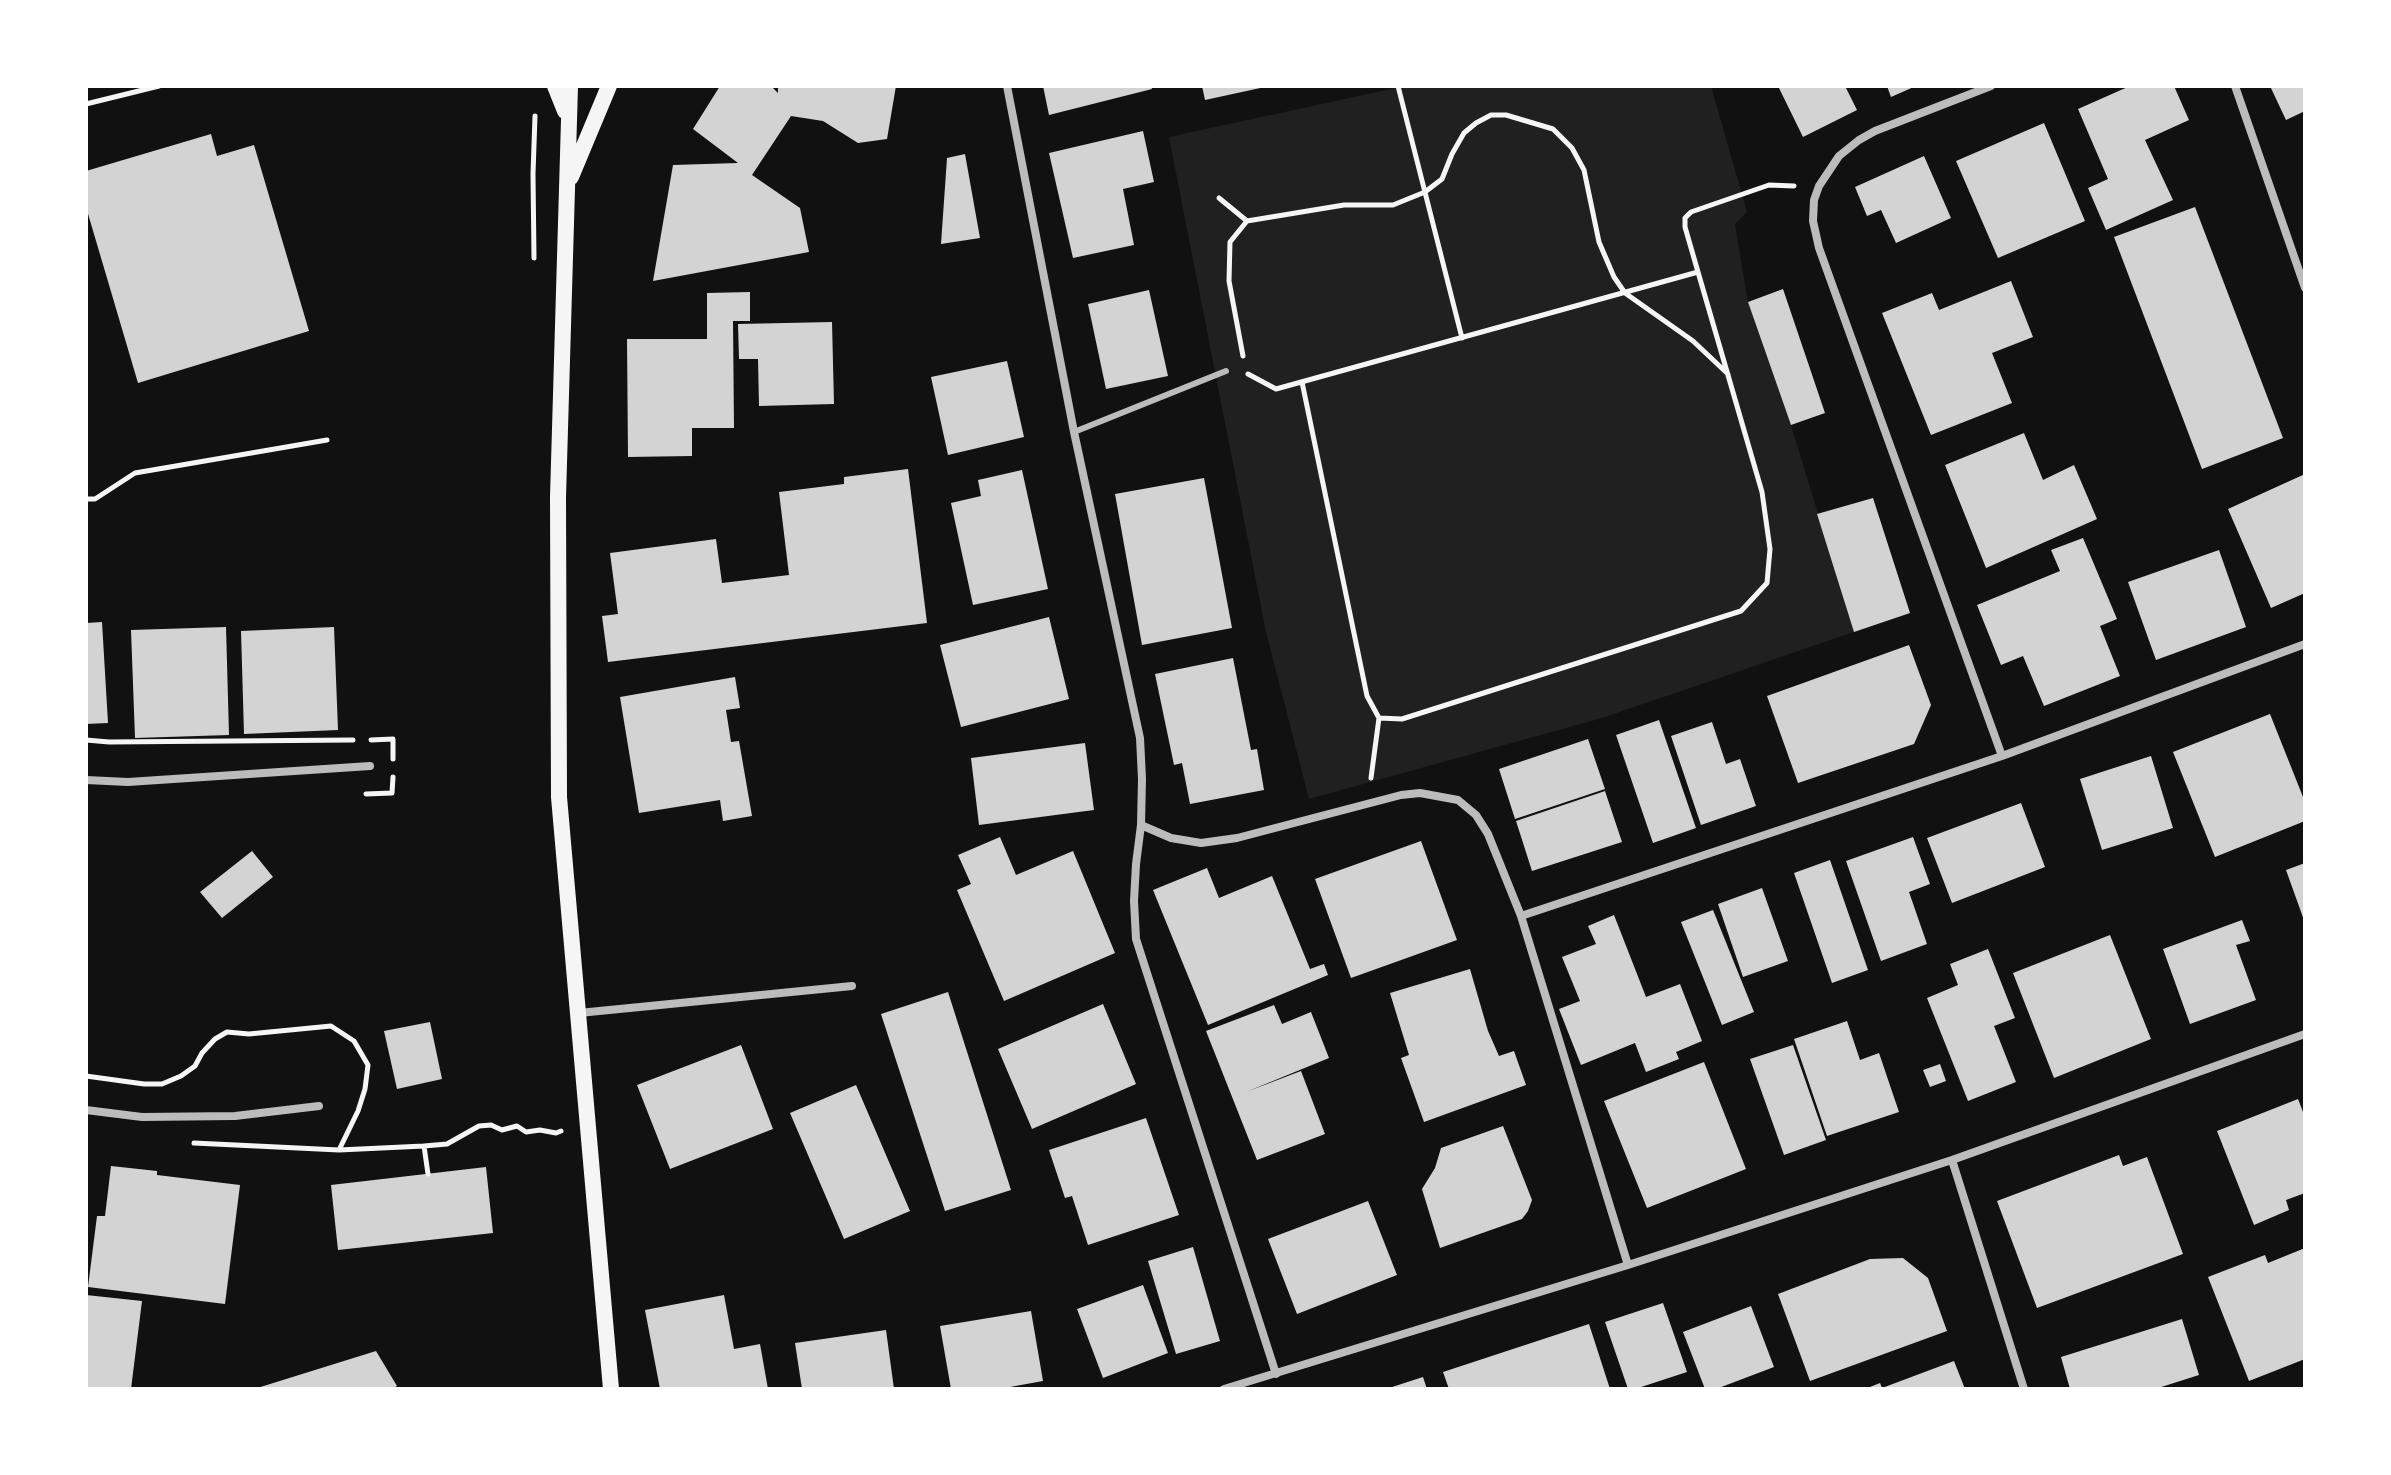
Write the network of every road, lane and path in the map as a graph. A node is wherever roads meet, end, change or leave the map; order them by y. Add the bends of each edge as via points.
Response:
1 (159, 86) edge
2 (555, 86) edge
3 (570, 86) edge
4 (609, 86) edge
5 (1007, 86) edge
6 (1398, 86) edge
7 (1991, 86) edge
8 (2235, 86) edge
9 (86, 104) edge
10 (569, 120) junction
11 (1819, 186) junction
12 (566, 190) junction
13 (1425, 192) junction
14 (1219, 198) dead end
15 (1247, 221) junction
16 (1698, 272) junction
17 (2305, 288) edge
18 (1625, 293) junction
19 (1462, 338) junction
20 (1244, 360) dead end
21 (1226, 371) joint
22 (1728, 374) junction
23 (1302, 382) junction
24 (1074, 432) junction
25 (327, 440) dead end
26 (86, 499) edge
27 (2305, 644) edge
28 (1379, 718) junction
29 (393, 739) dead end
30 (86, 740) edge
31 (2002, 756) junction
32 (370, 766) dead end
33 (86, 780) edge
34 (1368, 803) junction
35 (1141, 825) junction
36 (1521, 916) junction
37 (852, 986) dead end
38 (578, 1013) junction
39 (2305, 1034) edge
40 (86, 1076) edge
41 (319, 1106) dead end
42 (86, 1110) edge
43 (564, 1130) dead end
44 (179, 1141) dead end
45 (424, 1146) junction
46 (339, 1150) junction
47 (1952, 1160) junction
48 (428, 1174) dead end
49 (1628, 1265) junction
50 (1276, 1374) junction
51 (611, 1389) edge
52 (1224, 1389) edge
53 (2024, 1389) edge

1 - 9 path
2 - 10 main road
3 - 10 main road
4 - 12 main road
5 - 24 street
6 - 13 path
7 - 11 street via 1875,131 1839,156
8 - 17 street
10 - 12 main road
11 - 16 path via 1769,185 1691,212 1685,227
11 - 31 street via 1813,221 1819,248
12 - 38 main road via 558,497 559,797
13 - 15 path via 1393,205 1344,205
13 - 18 path via 1442,179 1464,133 1491,115 1553,129 1584,170 1599,242
13 - 19 path
14 - 15 path
15 - 20 path via 1230,242 1229,281
16 - 18 path
16 - 22 path
18 - 19 path
18 - 22 path via 1693,341
19 - 23 path
21 - 23 path via 1247,373 1276,389
21 - 24 lane
22 - 28 path via 1762,492 1770,549 1767,583 1741,611 1402,719
23 - 28 path via 1367,696
24 - 35 street via 1140,738
25 - 26 path via 135,473 95,499
27 - 31 street
28 - 34 path
29 - 30 path
31 - 36 street
32 - 33 street via 128,782
34 - 35 street via 1201,843
34 - 36 street via 1420,793 1458,800 1488,834
35 - 50 street via 1136,939
36 - 49 street
37 - 38 street
38 - 51 main road
39 - 47 street
40 - 46 path via 162,1084 195,1066 227,1032 331,1026 354,1041 368,1065 361,1100
41 - 42 street via 235,1116 142,1117
43 - 45 path via 479,1126 447,1144
44 - 46 path
45 - 46 path
45 - 48 path
47 - 49 street
47 - 53 street
49 - 50 street
50 - 52 street

